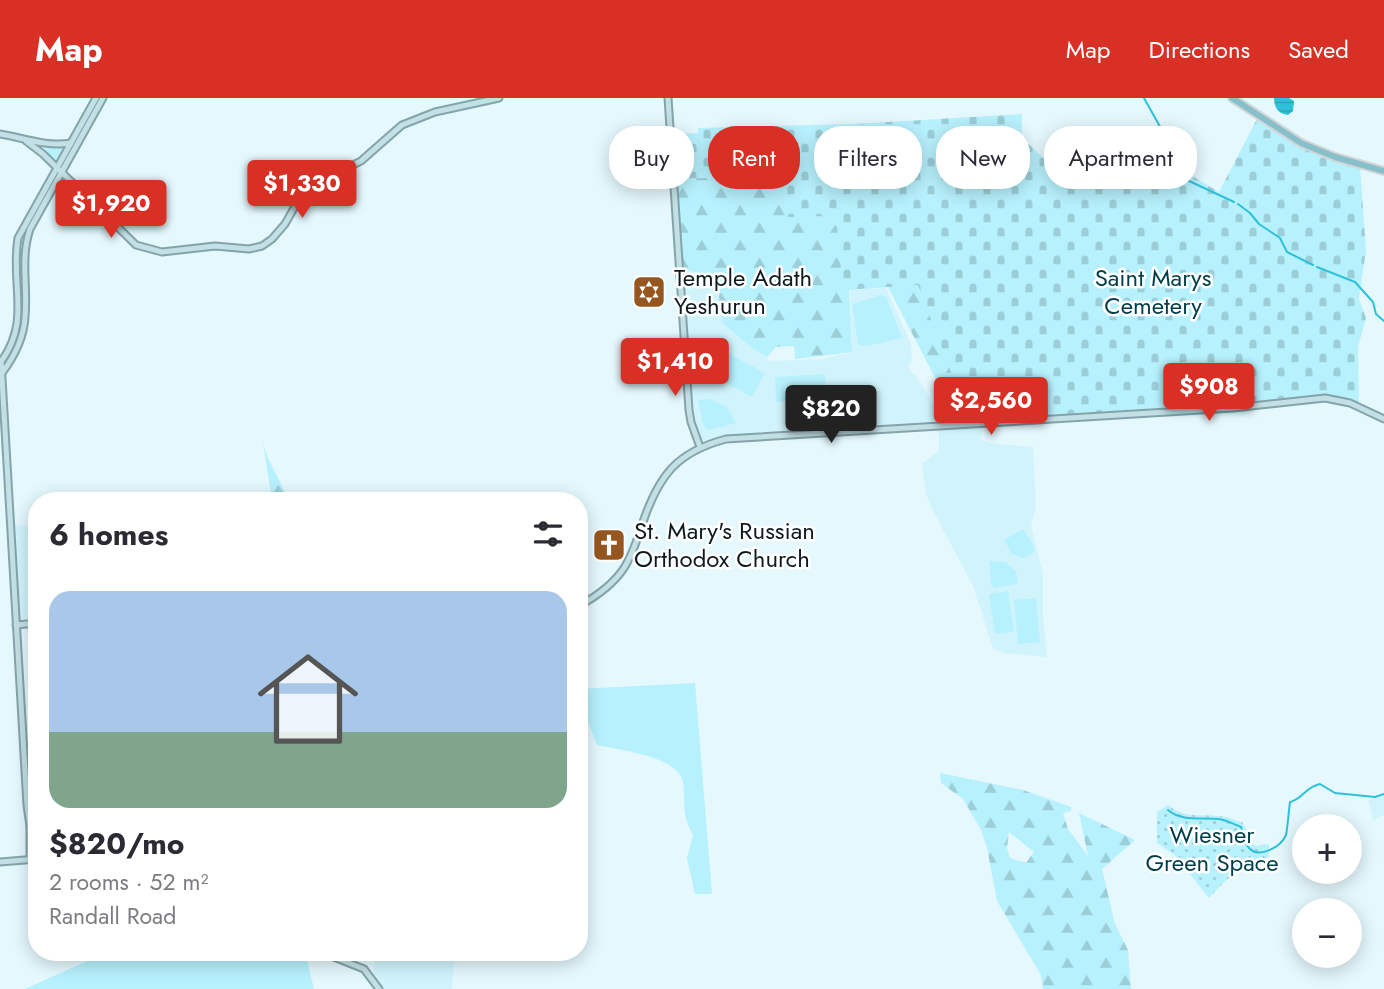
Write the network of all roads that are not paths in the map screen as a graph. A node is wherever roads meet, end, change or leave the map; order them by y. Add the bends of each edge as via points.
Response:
1 (96, 98) edge
2 (103, 98) edge
3 (499, 98) edge
4 (667, 98) edge
5 (1232, 98) edge
6 (0, 134) edge
7 (26, 141) junction
8 (71, 143) junction
9 (59, 170) junction
10 (1384, 171) edge
11 (1, 362) edge
12 (1, 375) edge
13 (1384, 419) edge
14 (700, 447) junction
15 (3, 452) edge
16 (588, 600) edge
17 (28, 624) edge
18 (16, 625) junction
19 (28, 797) edge
20 (28, 860) edge
21 (0, 862) edge
22 (344, 961) edge
23 (379, 989) edge

1 - 8 street
2 - 9 street
3 - 9 street via 435,112 398,128 361,161 309,189 272,239 249,249 146,249 130,240
4 - 14 street via 689,410
5 - 10 main road via 1301,143
6 - 7 street
7 - 8 street
7 - 9 street
8 - 9 street
9 - 11 street via 18,238 19,321
9 - 12 street via 26,242 24,328
11 - 12 street
12 - 15 street
13 - 14 street via 1350,403 1325,398 1233,408 773,435 726,439
14 - 16 street via 677,462 659,483 626,565 608,587
15 - 18 street
17 - 18 street
18 - 19 street
20 - 21 street
22 - 23 street via 364,969

